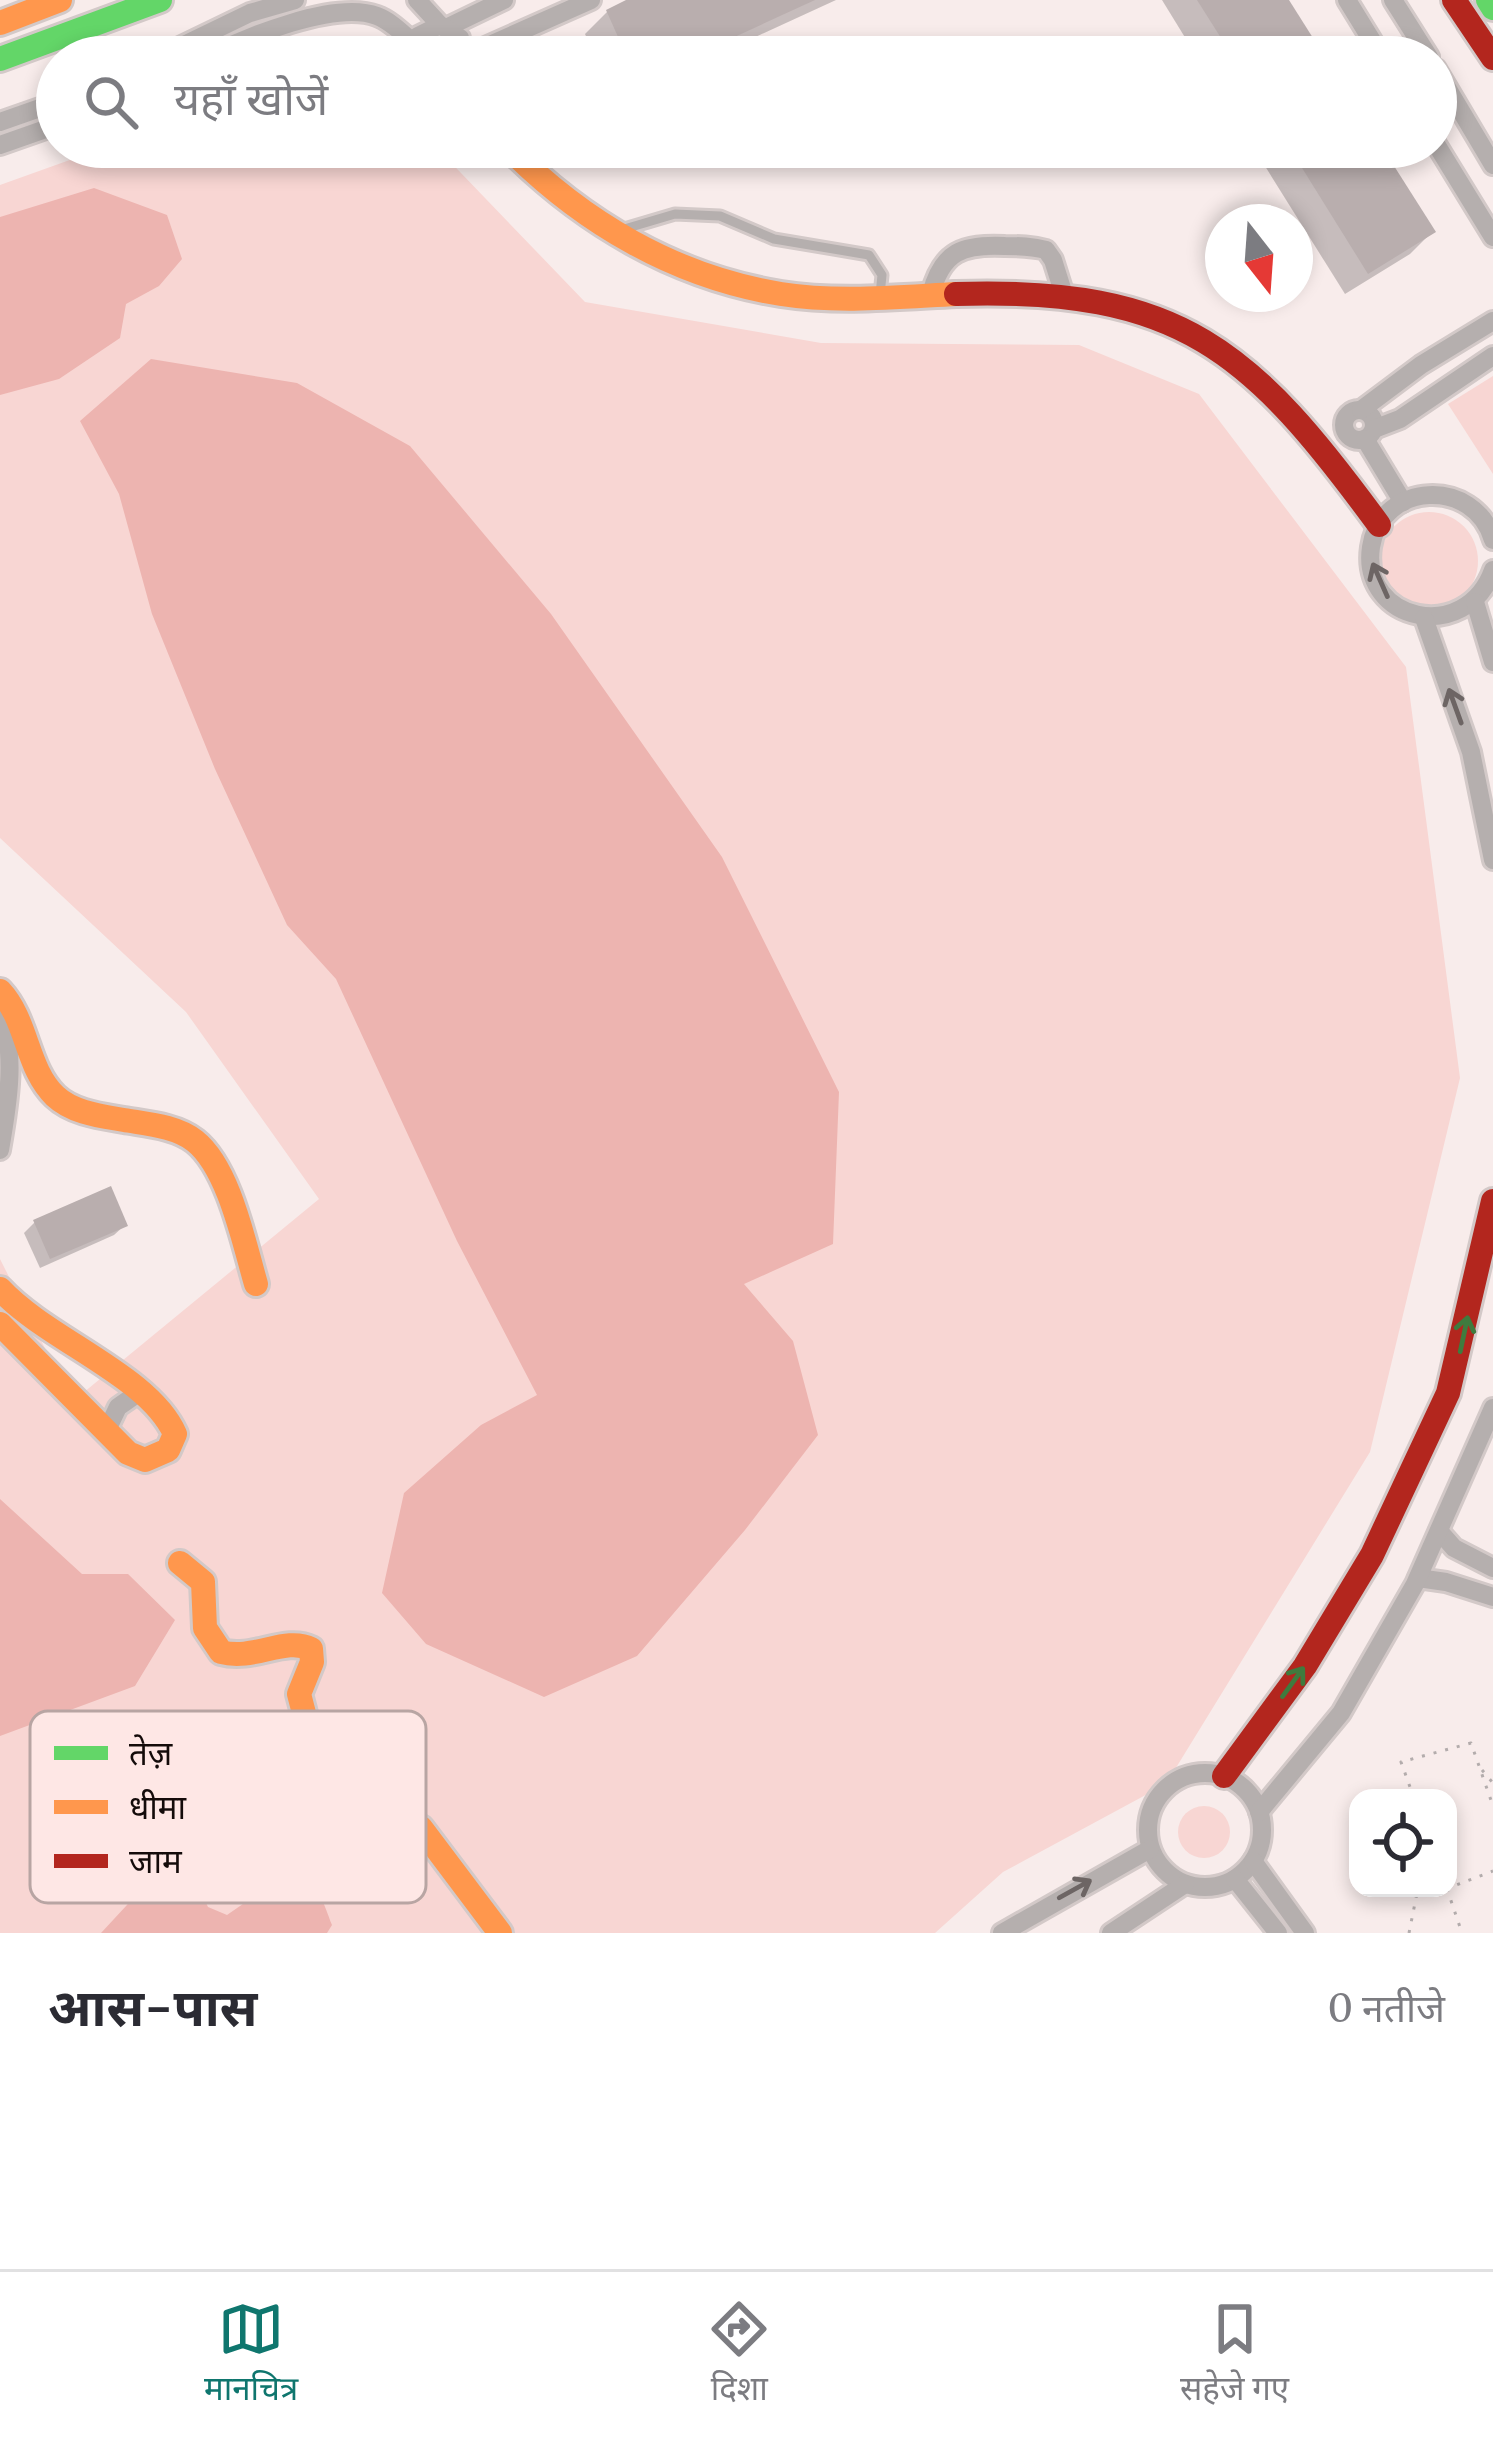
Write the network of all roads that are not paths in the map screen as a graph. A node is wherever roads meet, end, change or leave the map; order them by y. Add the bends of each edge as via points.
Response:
1 (61, 0) edge
2 (160, 0) edge
3 (295, 0) edge
4 (417, 0) edge
5 (504, 0) edge
6 (538, 0) edge
7 (591, 0) edge
8 (1347, 0) edge
9 (1393, 0) edge
10 (1454, 0) edge
11 (1487, 0) edge
12 (1493, 8) edge
13 (547, 20) junction
14 (1407, 21) junction
15 (0, 23) edge
16 (444, 26) junction
17 (62, 36) edge
18 (202, 36) edge
19 (258, 36) edge
20 (401, 36) edge
21 (421, 36) edge
22 (457, 36) edge
23 (511, 36) edge
24 (1369, 36) edge
25 (1391, 36) edge
26 (1416, 36) edge
27 (36, 46) edge
28 (1493, 58) edge
29 (0, 59) edge
30 (1457, 103) edge
31 (36, 109) edge
32 (0, 122) edge
33 (1472, 127) junction
34 (36, 132) edge
35 (1457, 134) edge
36 (0, 145) edge
37 (1493, 165) edge
38 (530, 168) edge
39 (1451, 168) edge
40 (616, 232) junction
41 (1493, 237) edge
42 (931, 294) junction
43 (1064, 295) junction
44 (880, 296) junction
45 (1493, 321) edge
46 (1493, 356) edge
47 (1420, 365) junction
48 (1438, 393) junction
49 (1370, 434) junction
50 (1403, 502) junction
51 (1488, 514) edge
52 (1378, 525) junction
53 (1493, 539) edge
54 (1493, 570) edge
55 (1475, 602) junction
56 (1424, 618) junction
57 (1493, 662) edge
58 (1493, 860) edge
59 (0, 992) edge
60 (0, 1003) edge
61 (0, 1150) edge
62 (1493, 1201) edge
63 (256, 1284) dead end
64 (0, 1289) edge
65 (0, 1324) edge
66 (71, 1348) junction
67 (50, 1374) junction
68 (141, 1391) junction
69 (1493, 1408) edge
70 (106, 1432) junction
71 (1438, 1531) junction
72 (180, 1563) dead end
73 (1493, 1568) edge
74 (1418, 1578) junction
75 (1493, 1598) edge
76 (303, 1711) edge
77 (1224, 1776) junction
78 (1259, 1812) junction
79 (426, 1835) edge
80 (1150, 1849) junction
81 (1253, 1861) junction
82 (1235, 1879) junction
83 (1185, 1885) junction
84 (1289, 1907) junction
85 (1274, 1927) edge
86 (500, 1933) edge
87 (1002, 1933) edge
88 (1111, 1933) edge
89 (1305, 1933) edge

1 - 15 street
2 - 17 street
3 - 18 street
4 - 16 street
5 - 16 street
6 - 13 street
7 - 13 street
8 - 24 street
9 - 14 street
10 - 28 street
11 - 12 street
13 - 23 street
14 - 25 street
14 - 26 street
16 - 21 street
16 - 22 street
19 - 20 street via 353,12 384,19
27 - 29 street
30 - 33 street
31 - 32 street
33 - 35 street
33 - 37 street
34 - 36 street
38 - 40 street
39 - 41 street
40 - 44 street via 760,290
40 - 44 lane via 675,214 720,215 774,239 869,255 882,275
42 - 43 street
42 - 43 street via 946,260 979,244 1046,250
42 - 44 street
43 - 52 street via 1153,316 1238,362
45 - 47 street
46 - 48 street
47 - 48 lane
47 - 49 street via 1361,410 1374,420
48 - 49 street
49 - 50 street
50 - 51 street via 1438,494
50 - 52 street
51 - 53 street
56 -> 52 street via 1385,596 1373,574
54 - 55 street
55 - 56 street
55 - 57 street
58 -> 56 street via 1472,752
59 - 63 street via 20,1013 48,1088 70,1106 200,1145
60 - 61 street via 11,1056
77 -> 62 street via 1305,1666 1372,1555 1438,1415 1456,1371
64 - 66 street
65 - 67 street
66 - 67 street
66 - 68 street
67 - 70 street
68 - 70 street via 118,1407
68 - 70 street via 171,1417 168,1450 136,1458
69 - 71 street
71 - 73 street
71 - 74 street
72 - 76 street via 205,1581 206,1631 220,1652 240,1657 299,1643 310,1649 299,1694
74 - 75 street
74 - 78 street via 1341,1713
77 - 78 street via 1246,1790
77 - 80 street via 1186,1776 1164,1790 1150,1811
78 - 81 street via 1262,1837
79 - 86 street
80 - 83 street
87 -> 80 street
81 - 82 street
81 - 84 street
82 - 83 street
82 - 85 street
83 - 88 street
84 - 85 street
84 - 89 street

